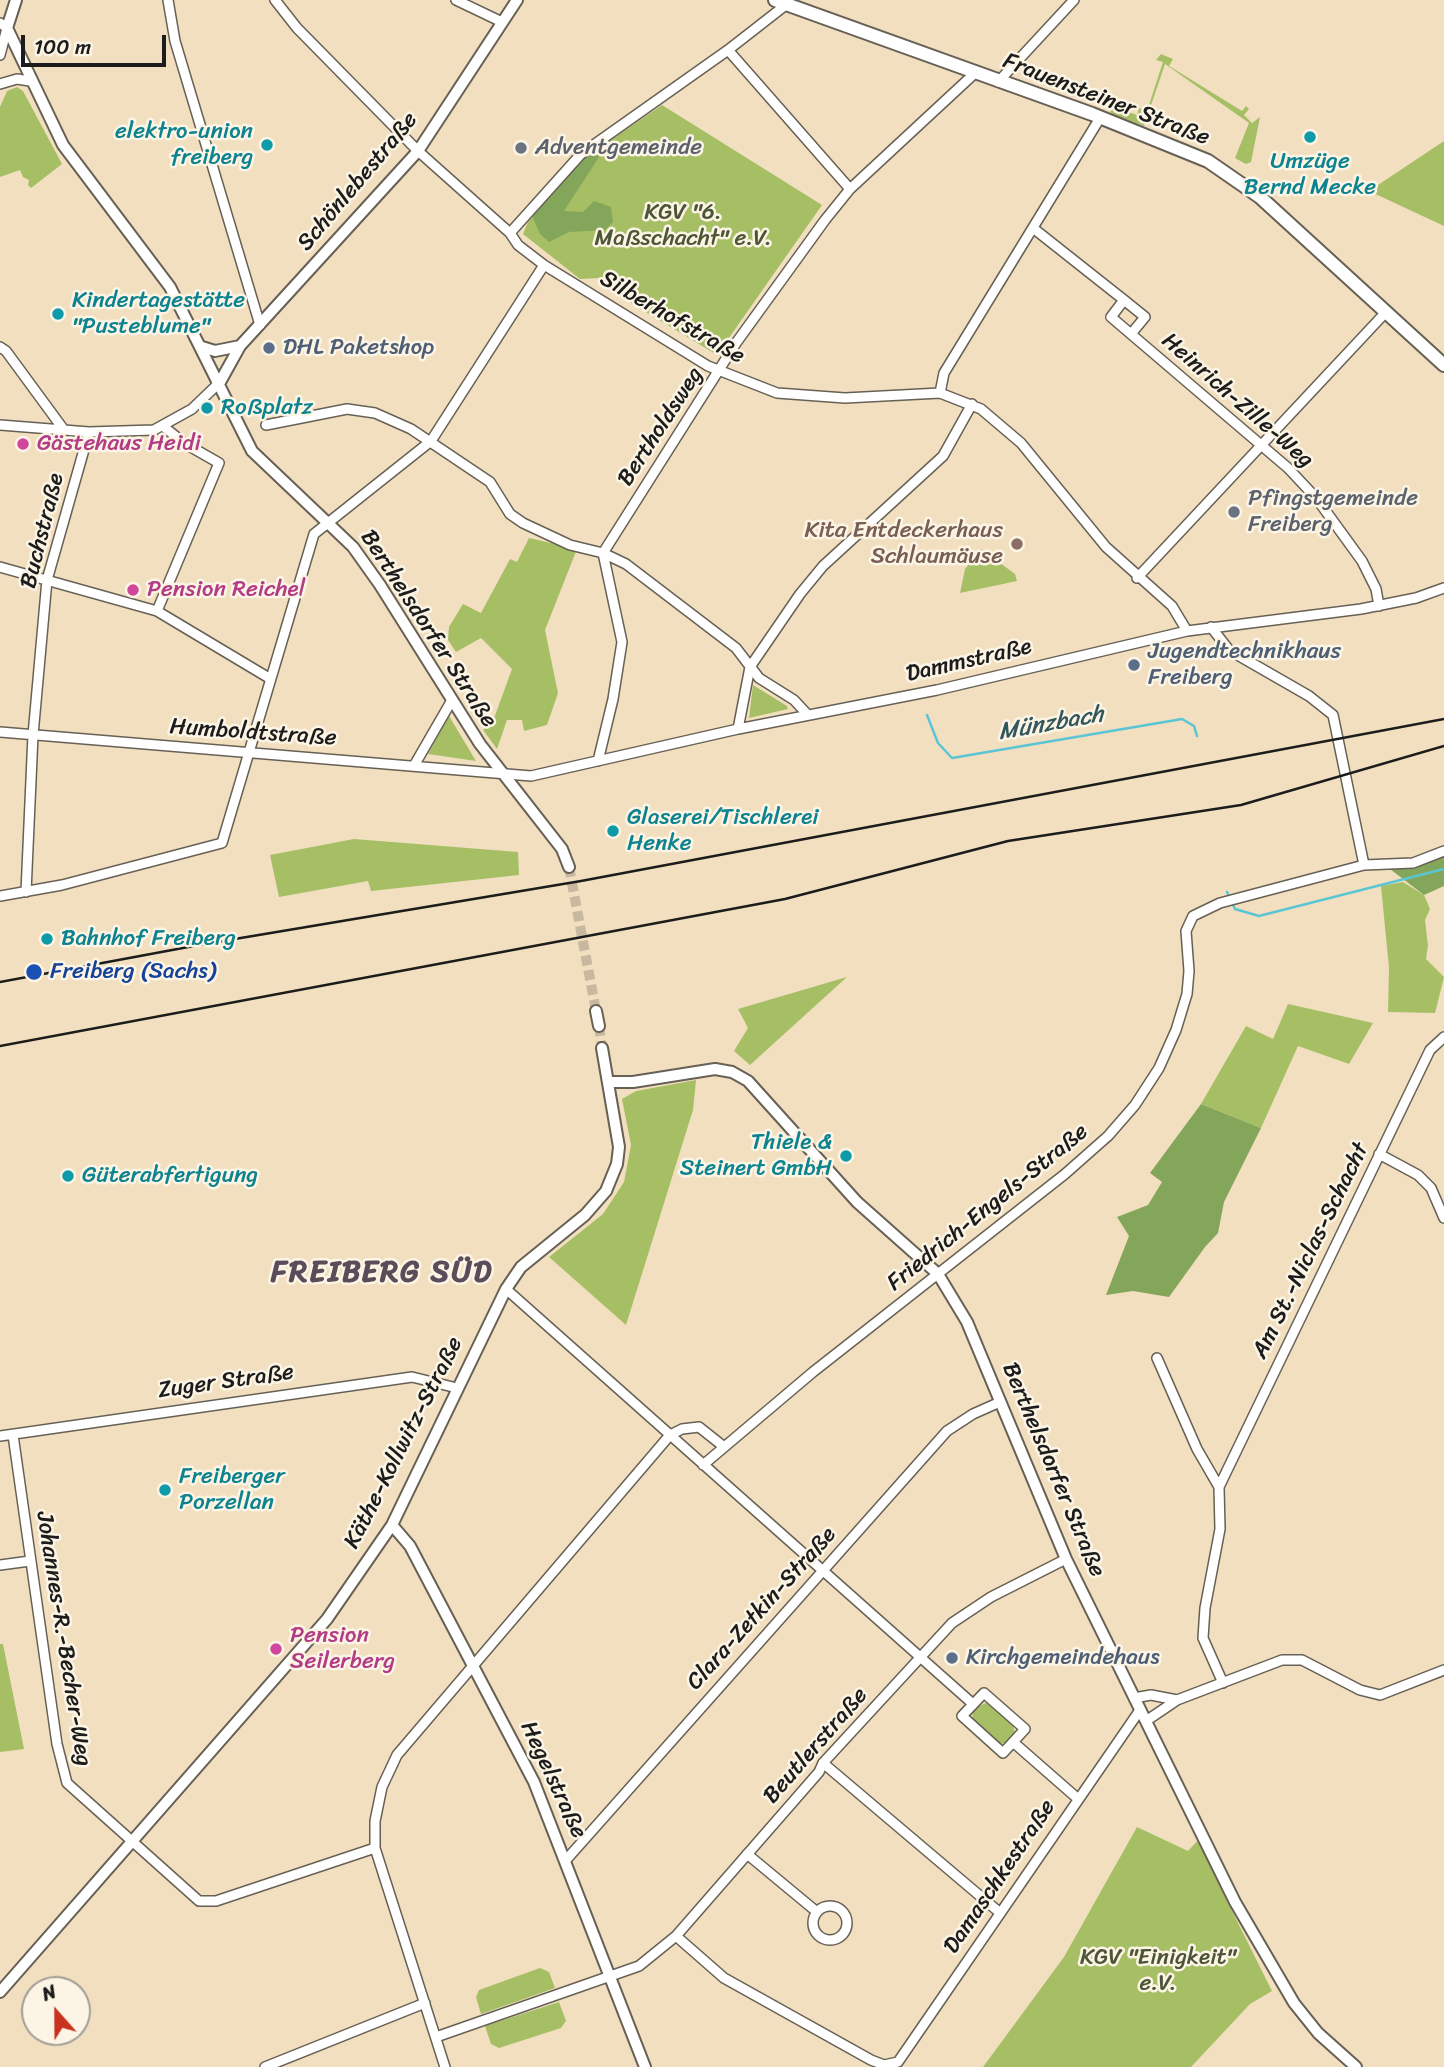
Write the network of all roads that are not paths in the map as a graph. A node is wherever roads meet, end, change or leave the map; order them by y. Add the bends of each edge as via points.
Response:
1 (16, 0) edge
2 (167, 0) edge
3 (275, 0) edge
4 (456, 0) edge
5 (517, 0) edge
6 (1074, 0) edge
7 (781, 2) edge
8 (502, 22) junction
9 (3, 26) edge
10 (729, 50) junction
11 (0, 55) edge
12 (975, 73) junction
13 (30, 81) junction
14 (998, 82) junction
15 (0, 84) edge
16 (1100, 118) junction
17 (418, 151) junction
18 (850, 189) junction
19 (1033, 228) junction
20 (510, 233) junction
21 (544, 265) junction
22 (1124, 300) junction
23 (1386, 312) junction
24 (260, 325) junction
25 (1131, 334) junction
26 (240, 346) junction
27 (0, 347) edge
28 (202, 348) junction
29 (1444, 365) edge
30 (720, 371) junction
31 (220, 382) junction
32 (940, 393) junction
33 (972, 404) junction
34 (0, 425) edge
35 (266, 425) dead end
36 (164, 427) junction
37 (64, 430) junction
38 (89, 432) junction
39 (431, 441) junction
40 (1261, 444) junction
41 (328, 522) junction
42 (603, 553) junction
43 (0, 568) edge
44 (1137, 578) junction
45 (47, 580) junction
46 (1444, 588) edge
47 (1379, 606) junction
48 (157, 611) junction
49 (1211, 626) junction
50 (1187, 631) junction
51 (750, 667) junction
52 (269, 678) junction
53 (452, 700) junction
54 (808, 715) junction
55 (738, 729) junction
56 (0, 732) edge
57 (33, 735) junction
58 (248, 751) junction
59 (598, 761) junction
60 (415, 765) junction
61 (503, 775) junction
62 (1444, 851) edge
63 (1364, 865) junction
64 (569, 867) tunnel mouth
65 (26, 892) junction
66 (0, 896) edge
67 (596, 1011) tunnel mouth
68 (598, 1026) tunnel mouth
69 (1444, 1037) edge
70 (602, 1048) tunnel mouth
71 (608, 1082) junction
72 (1379, 1154) junction
73 (1444, 1218) edge
74 (938, 1274) junction
75 (506, 1289) junction
76 (1157, 1358) dead end
77 (457, 1388) junction
78 (1000, 1402) junction
79 (13, 1435) junction
80 (670, 1435) junction
81 (0, 1436) edge
82 (723, 1446) junction
83 (703, 1465) junction
84 (1219, 1487) junction
85 (392, 1525) junction
86 (1066, 1559) junction
87 (30, 1561) junction
88 (0, 1565) edge
89 (821, 1571) junction
90 (918, 1659) junction
91 (474, 1665) junction
92 (1444, 1670) edge
93 (1223, 1683) junction
94 (1134, 1698) junction
95 (1177, 1700) junction
96 (973, 1704) junction
97 (1140, 1710) junction
98 (1146, 1721) junction
99 (1013, 1742) junction
100 (823, 1763) junction
101 (1077, 1798) junction
102 (132, 1842) junction
103 (375, 1848) junction
104 (747, 1854) junction
105 (566, 1860) junction
106 (817, 1912) dead end
107 (999, 1912) junction
108 (676, 1936) junction
109 (611, 1978) junction
110 (0, 1992) edge
111 (425, 2003) junction
112 (436, 2037) junction
113 (265, 2067) edge
114 (446, 2067) edge
115 (645, 2067) edge
116 (1356, 2067) edge

1 - 9 street
2 - 24 street via 175,41
3 - 17 street, Silberhofstraße
4 - 8 street
5 - 8 street, Schönlebestraße
6 - 14 street
7 - 10 street
7 - 12 main road, Frauensteiner Straße
8 - 17 street, Schönlebestraße
9 - 11 street
9 - 13 street, Berthelsdorfer Straße
10 - 18 street
10 - 20 street via 581,154
12 - 14 main road, Frauensteiner Straße
12 - 18 street, Bertholdsweg
13 - 15 street
13 - 28 street, Berthelsdorfer Straße via 70,158 170,287
14 - 16 main road, Frauensteiner Straße
16 - 19 street
16 - 23 main road, Frauensteiner Straße via 1169,144 1236,178
17 - 20 street, Silberhofstraße
17 - 24 street, Schönlebestraße
18 - 30 street, Bertholdsweg
19 - 22 street, Heinrich-Zille-Weg
19 - 32 street via 944,373
20 - 21 street, Silberhofstraße
21 - 30 street, Silberhofstraße
21 - 39 street
22 - 25 street, Heinrich-Zille-Weg via 1111,317
22 - 25 street, Heinrich-Zille-Weg via 1145,317
23 - 29 main road, Frauensteiner Straße
23 - 40 street
24 - 26 street, Schönlebestraße
25 - 40 street, Heinrich-Zille-Weg
26 - 28 street via 215,351
26 - 31 street, Schönlebestraße
27 - 37 street
28 - 31 street, Berthelsdorfer Straße
30 - 32 street, Silberhofstraße via 770,391 802,397
30 - 42 street, Bertholdsweg
31 - 36 street via 205,400
31 - 41 street, Berthelsdorfer Straße via 252,451
32 - 33 street, Silberhofstraße
33 - 44 street, Silberhofstraße via 1021,443
33 - 51 street via 943,456 823,566
34 - 37 street
35 - 39 street via 335,410 357,410 403,425
36 - 38 street via 138,433
36 - 48 street via 219,463
37 - 38 street
38 - 45 street, Buchstraße
39 - 41 street
39 - 42 street via 490,482 510,514 523,523 570,545
40 - 44 street
40 - 47 street, Heinrich-Zille-Weg via 1336,520 1376,589
41 - 52 street via 314,534
41 - 53 street, Berthelsdorfer Straße via 368,567
42 - 51 street via 626,564 736,648
42 - 59 street via 622,642
43 - 45 street
44 - 50 street, Silberhofstraße via 1172,607
45 - 48 street
45 - 57 street, Buchstraße
46 - 47 street, Dammstraße
47 - 49 street, Dammstraße
48 - 52 street
49 - 50 street, Dammstraße
49 - 63 street via 1229,650 1333,715
50 - 54 street, Dammstraße via 937,690
51 - 54 street
51 - 55 street
52 - 58 street
53 - 60 street
53 - 61 street, Berthelsdorfer Straße
54 - 55 street, Dammstraße
55 - 59 street, Dammstraße
56 - 57 street, Humboldtstraße
57 - 58 street, Humboldtstraße
57 - 65 street, Buchstraße
58 - 60 street, Humboldtstraße
58 - 65 street via 222,843
59 - 61 street, Dammstraße via 531,776
60 - 61 street, Humboldtstraße
61 - 64 street, Berthelsdorfer Straße via 562,849
62 - 63 street via 1413,863
63 - 74 street, Friedrich-Engels-Straße via 1220,904 1193,916 1186,931 1187,994 1176,1030 1135,1105 1065,1174
65 - 66 street
67 - 68 street
69 - 72 street, Am St.-Niclas-Schacht via 1430,1050
70 - 71 street
71 - 74 street, Berthelsdorfer Straße via 715,1069 748,1081 857,1202
71 - 75 street, Käthe-Kollwitz-Straße via 619,1147 606,1191 585,1215 521,1267
72 - 73 street via 1418,1175 1431,1188
72 - 84 street, Am St.-Niclas-Schacht
74 - 78 street, Berthelsdorfer Straße via 967,1322
74 - 82 street, Friedrich-Engels-Straße
75 - 77 street, Käthe-Kollwitz-Straße
75 - 80 street
76 - 84 street, Am St.-Niclas-Schacht
77 - 79 street, Zuger Straße via 412,1377
77 - 85 street, Käthe-Kollwitz-Straße
78 - 86 street, Berthelsdorfer Straße
78 - 89 street, Clara-Zetkin-Straße via 947,1431
79 - 81 street, Zuger Straße
79 - 87 street, Johannes-R.-Becher-Weg
80 - 82 street via 699,1427
80 - 83 street
80 - 91 street
82 - 83 street, Friedrich-Engels-Straße
83 - 89 street
84 - 93 street, Am St.-Niclas-Schacht via 1220,1529 1203,1638
85 - 91 street, Hegelstraße via 410,1546
85 - 102 street, Käthe-Kollwitz-Straße via 310,1640
86 - 90 street, Beutlerstraße via 991,1597 952,1623
86 - 94 street, Berthelsdorfer Straße
87 - 88 street
87 - 102 street, Johannes-R.-Becher-Weg via 63,1774 73,1789
89 - 90 street
89 - 105 street, Clara-Zetkin-Straße
90 - 96 street
90 - 100 street, Beutlerstraße
91 - 103 street via 397,1755 382,1787
91 - 105 street, Hegelstraße via 534,1782
92 - 93 street via 1380,1695 1360,1690 1302,1660 1282,1660
93 - 95 street
94 - 95 street via 1151,1695
94 - 97 street, Berthelsdorfer Straße
95 - 98 street
96 - 99 street via 962,1716 1003,1753
96 - 99 street via 984,1693 1025,1729
97 - 98 street, Berthelsdorfer Straße
97 - 101 street, Damaschkestraße
98 - 116 street, Berthelsdorfer Straße via 1235,1902 1288,1993 1318,2033
99 - 101 street
100 - 104 street, Beutlerstraße
100 - 107 street
101 - 107 street, Damaschkestraße
102 - 103 street, Johannes-R.-Becher-Weg via 199,1901 210,1902
102 - 110 street, Käthe-Kollwitz-Straße
103 - 111 street
104 - 106 street
104 - 108 street, Beutlerstraße
105 - 109 street, Hegelstraße
107 - 108 street, Damaschkestraße via 898,2062 891,2065 871,2060 724,1978
108 - 109 street, Beutlerstraße via 639,1966
109 - 112 street, Beutlerstraße
109 - 115 street, Hegelstraße
111 - 112 street
111 - 113 street
112 - 114 street

